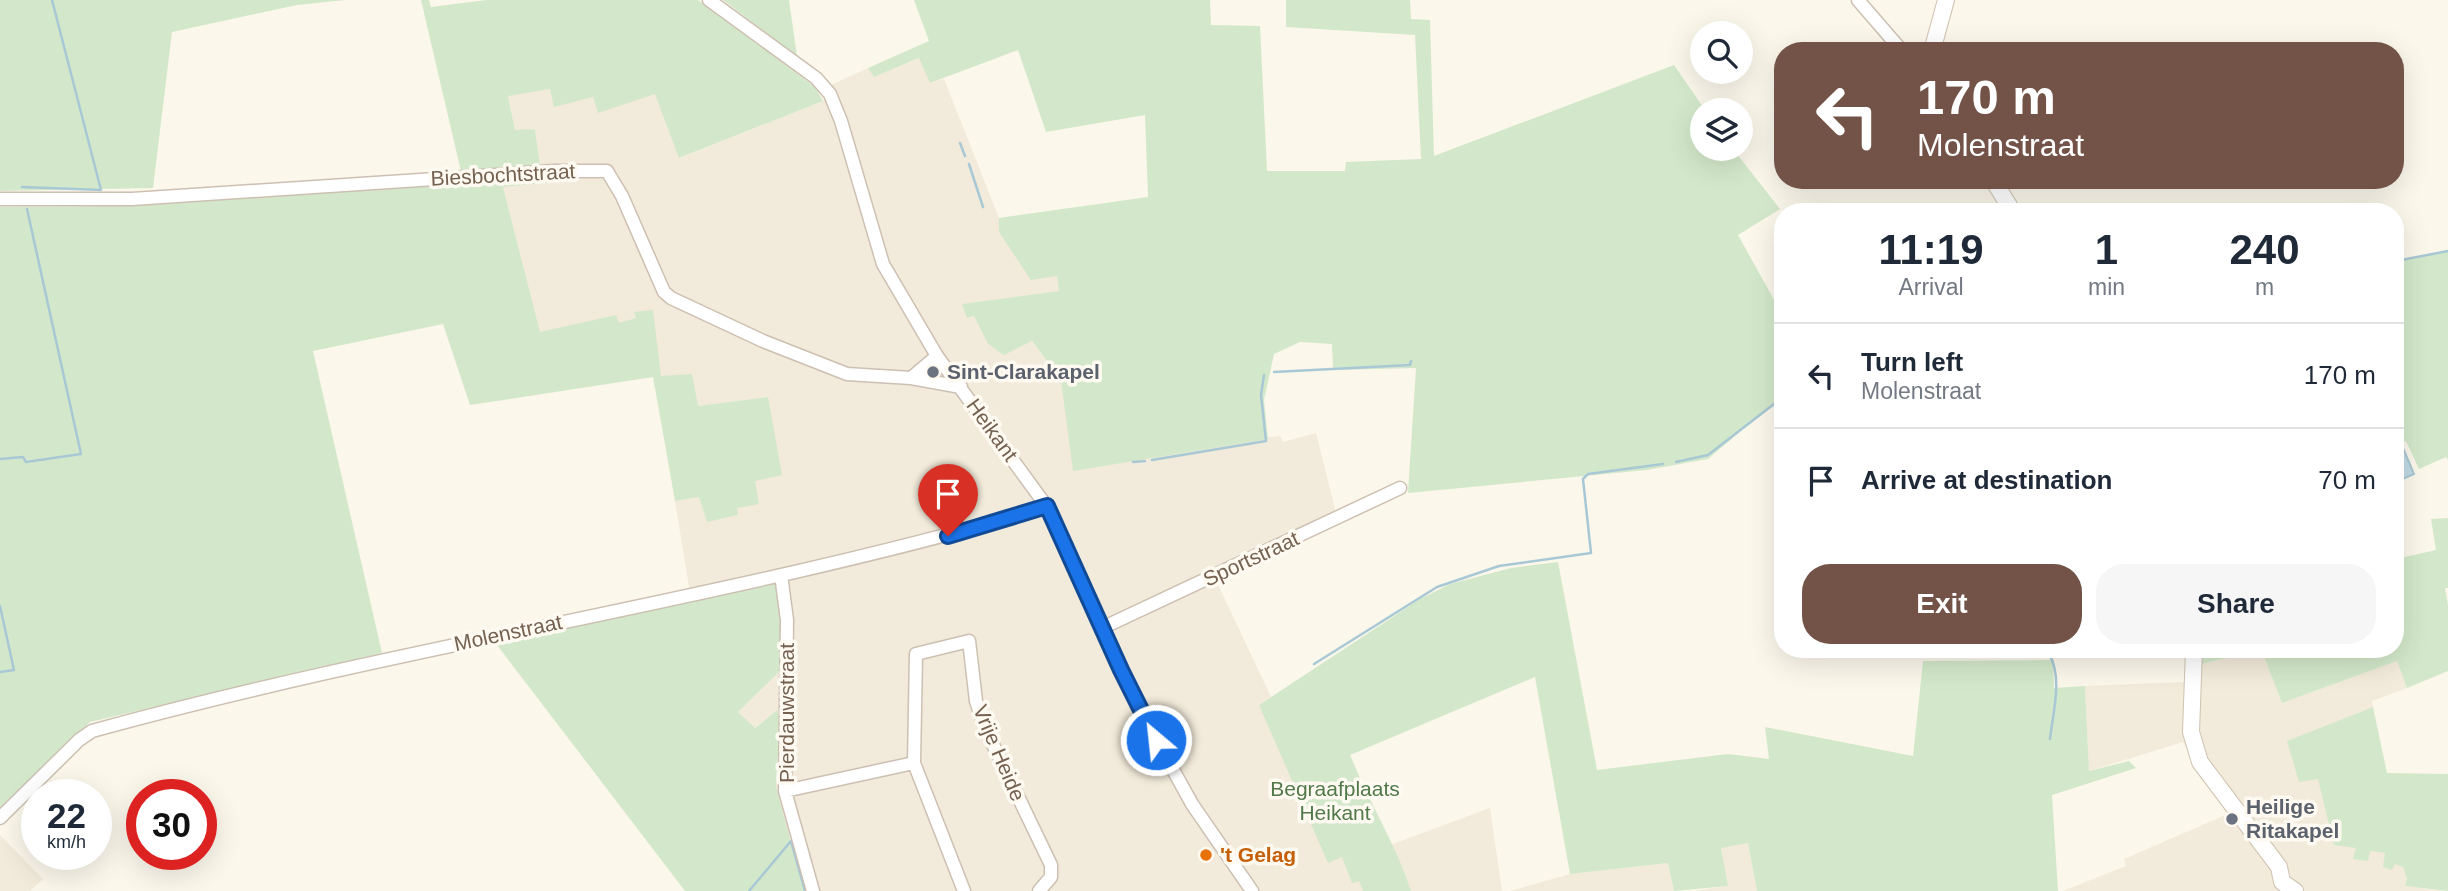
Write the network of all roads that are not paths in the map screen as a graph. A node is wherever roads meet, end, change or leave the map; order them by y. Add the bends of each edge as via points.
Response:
1 (709, 0) edge
2 (1858, 0) edge
3 (1946, 0) edge
4 (1894, 42) edge
5 (1934, 42) edge
6 (0, 198) edge
7 (937, 356) junction
8 (911, 378) junction
9 (961, 387) junction
10 (1400, 488) dead end
11 (1047, 506) junction
12 (781, 575) junction
13 (1102, 628) junction
14 (2194, 658) edge
15 (914, 763) junction
16 (785, 791) junction
17 (0, 818) edge
18 (2286, 888) edge
19 (813, 891) edge
20 (964, 891) edge
21 (1039, 891) edge
22 (1252, 891) edge

1 - 7 street, Heikant via 816,78 830,94 883,264
2 - 4 street
3 - 5 street
6 - 8 street, Biesbochtstraat via 132,199 607,171 670,298 847,374
7 - 8 street
7 - 9 street, Heikant
8 - 9 street, Biesbochtstraat
9 - 11 street, Heikant
10 - 13 street, Sportstraat
11 - 12 street, Molenstraat via 948,536
11 - 13 street, Heikant
12 - 16 street, Pierdauwstraat via 787,620
12 - 17 street, Molenstraat via 346,669 92,731
13 - 22 street, Heikant via 1179,781
14 - 18 street via 2191,732 2200,762 2278,867
15 - 16 street
15 - 20 street, Vrije Heide
15 - 21 street, Vrije Heide via 916,654 969,641 976,701 985,728 1051,865 1051,877
16 - 19 street, Pierdauwstraat

